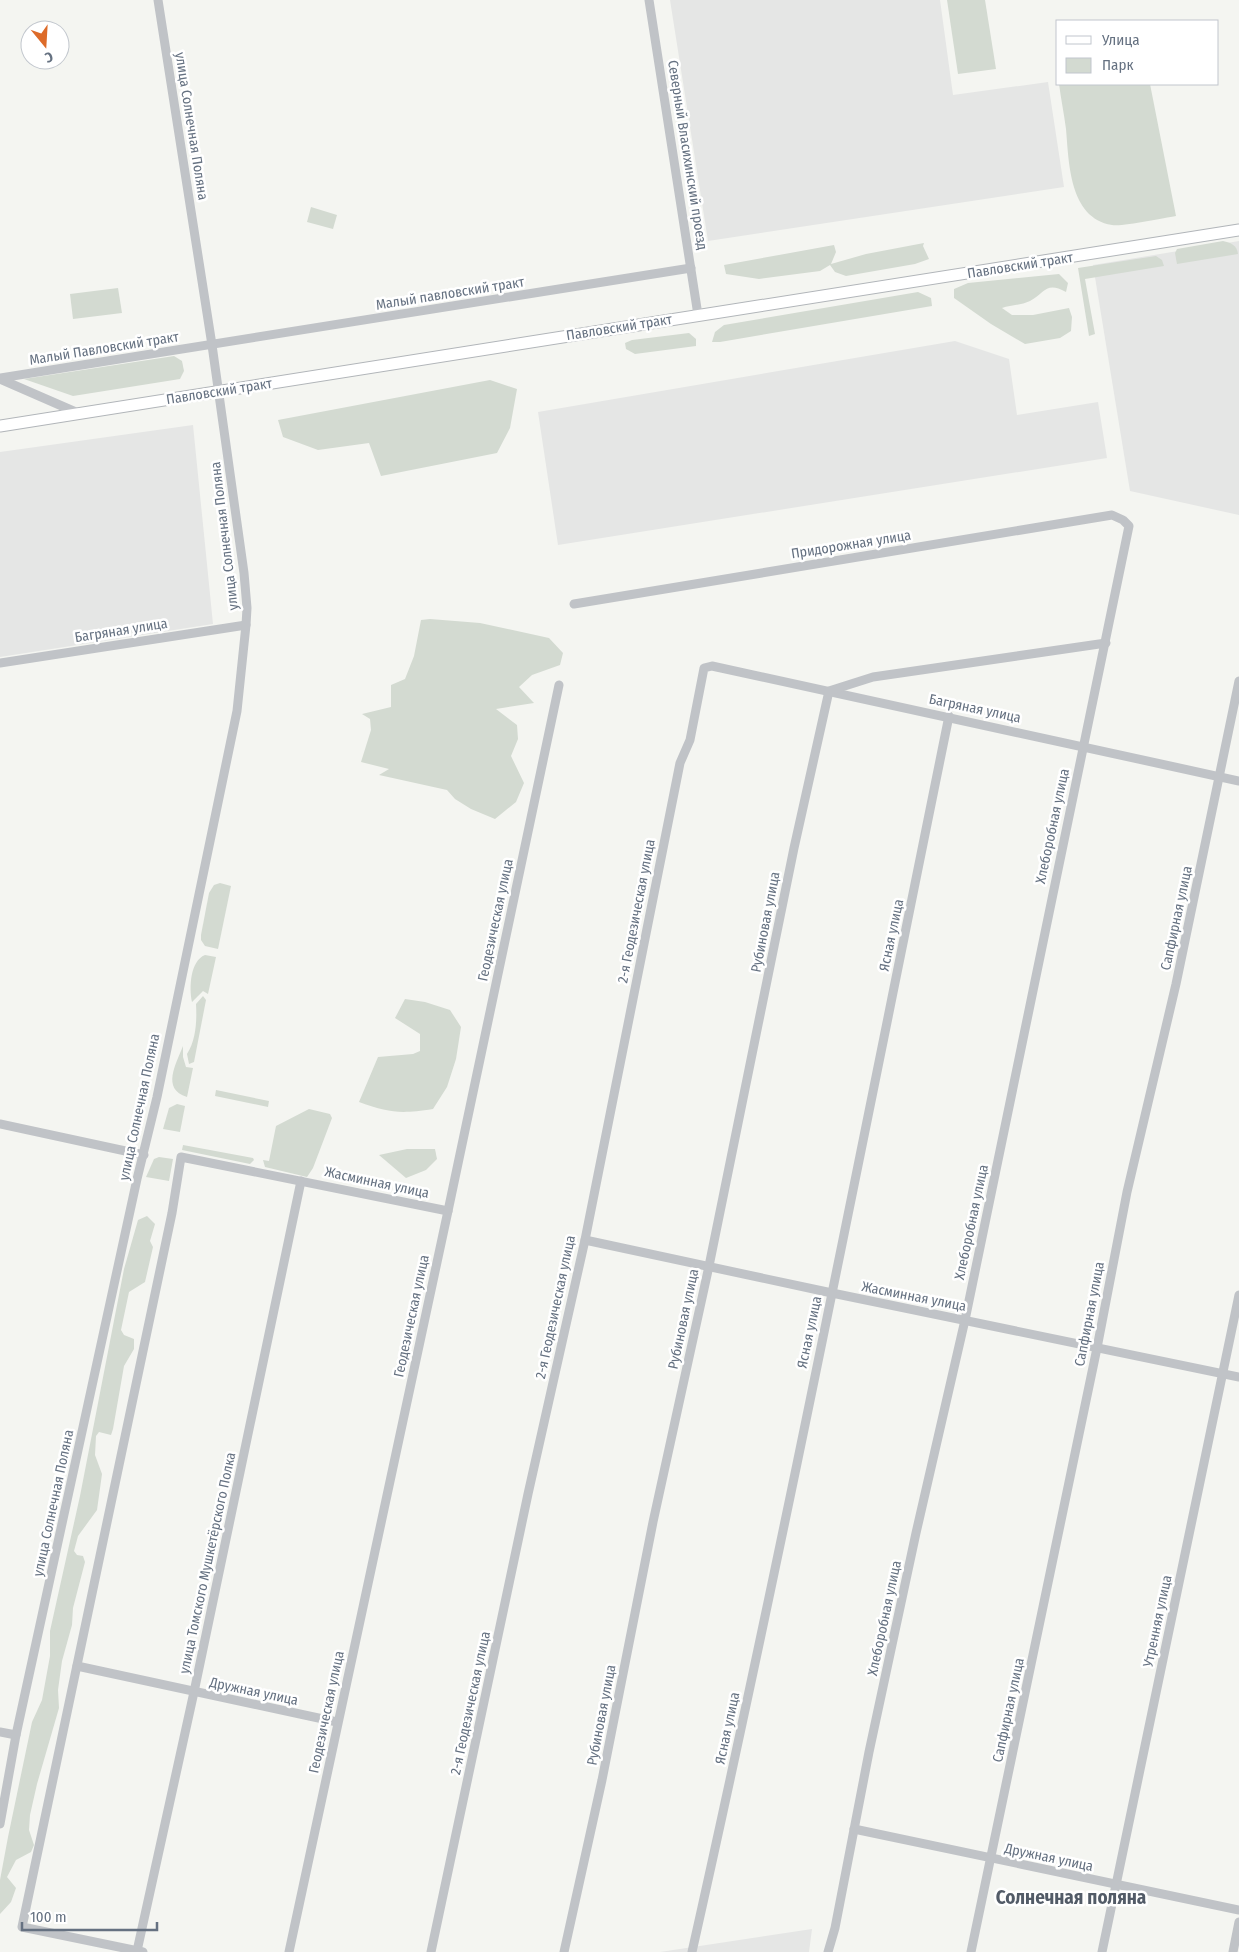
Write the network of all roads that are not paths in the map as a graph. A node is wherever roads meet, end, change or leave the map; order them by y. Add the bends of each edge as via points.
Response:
1 (158, 0) edge
2 (649, 0) edge
3 (1239, 230) edge
4 (691, 268) junction
5 (698, 315) junction
6 (212, 345) junction
7 (0, 378) edge
8 (219, 391) junction
9 (78, 413) junction
10 (0, 426) edge
11 (1129, 526) joint
12 (574, 604) dead end
13 (246, 625) junction
14 (1106, 642) junction
15 (0, 663) edge
16 (704, 668) joint
17 (1239, 681) edge
18 (559, 685) dead end
19 (829, 691) junction
20 (949, 716) junction
21 (1083, 746) junction
22 (1220, 777) junction
23 (1239, 781) edge
24 (0, 1124) edge
25 (144, 1155) junction
26 (301, 1181) junction
27 (448, 1211) junction
28 (585, 1240) junction
29 (709, 1266) junction
30 (832, 1293) junction
31 (1239, 1295) edge
32 (965, 1320) junction
33 (1097, 1348) junction
34 (1222, 1373) junction
35 (1239, 1377) edge
36 (77, 1666) junction
37 (194, 1692) junction
38 (337, 1722) junction
39 (0, 1732) edge
40 (16, 1735) junction
41 (0, 1824) edge
42 (854, 1829) junction
43 (991, 1858) junction
44 (1116, 1885) junction
45 (1239, 1910) edge
46 (1239, 1922) edge
47 (140, 1951) edge
48 (289, 1952) edge
49 (431, 1952) edge
50 (564, 1952) edge
51 (692, 1952) edge
52 (828, 1952) edge
53 (971, 1952) edge
54 (1102, 1952) edge
55 (1232, 1952) edge

1 - 6 street, улица Солнечная Поляна
2 - 4 street, Северный Власихинский проезд
3 - 5 main road, Павловский тракт
4 - 5 street, Северный Власихинский проезд
4 - 6 street, Малый павловский тракт
5 - 8 main road, Павловский тракт
6 - 7 street, Малый Павловский тракт
6 - 8 street, улица Солнечная Поляна
7 - 9 street
8 - 9 main road, Павловский тракт
8 - 13 street, улица Солнечная Поляна via 244,573
9 - 10 main road, Павловский тракт
11 - 12 street, Придорожная улица via 1112,514
11 - 14 street, Хлеборобная улица
13 - 15 street, Багряная улица
13 - 25 street, улица Солнечная Поляна via 237,711
14 - 19 street via 873,677
14 - 21 street, Хлеборобная улица
16 - 19 street, Багряная улица via 712,666
16 - 28 street, 2-я Геодезическая улица via 690,740 680,763
17 - 22 street, Сапфирная улица
18 - 27 street, Геодезическая улица
19 - 20 street, Багряная улица
19 - 29 street, Рубиновая улица
20 - 21 street, Багряная улица
20 - 30 street, Ясная улица
21 - 22 street, Багряная улица
21 - 32 street, Хлеборобная улица
22 - 23 street, Багряная улица
22 - 33 street, Сапфирная улица via 1127,1192
24 - 25 street
25 - 40 street, улица Солнечная Поляна
26 - 27 street, Жасминная улица
26 - 36 street, Жасминная улица via 181,1158
26 - 37 street, улица Томского Мушкетёрского Полка
27 - 38 street, Геодезическая улица
28 - 29 street, Жасминная улица
28 - 49 street, 2-я Геодезическая улица
29 - 30 street, Жасминная улица
29 - 50 street, Рубиновая улица
30 - 32 street, Жасминная улица
30 - 51 street, Ясная улица
31 - 34 street, Утренняя улица
32 - 33 street, Жасминная улица
32 - 42 street, Хлеборобная улица
33 - 34 street, Жасминная улица
33 - 43 street, Сапфирная улица
34 - 35 street, Жасминная улица
34 - 44 street, Утренняя улица
36 - 37 street, Дружная улица
36 - 47 street via 22,1927
37 - 38 street, Дружная улица
37 - 47 street, улица Томского Мушкетёрского Полка
38 - 48 street, Геодезическая улица
39 - 40 street
40 - 41 street, улица Солнечная Поляна
42 - 43 street, Дружная улица
42 - 52 street, Хлеборобная улица
43 - 44 street, Дружная улица
43 - 53 street, Сапфирная улица
44 - 45 street, Дружная улица
44 - 54 street, Утренняя улица
46 - 55 street

